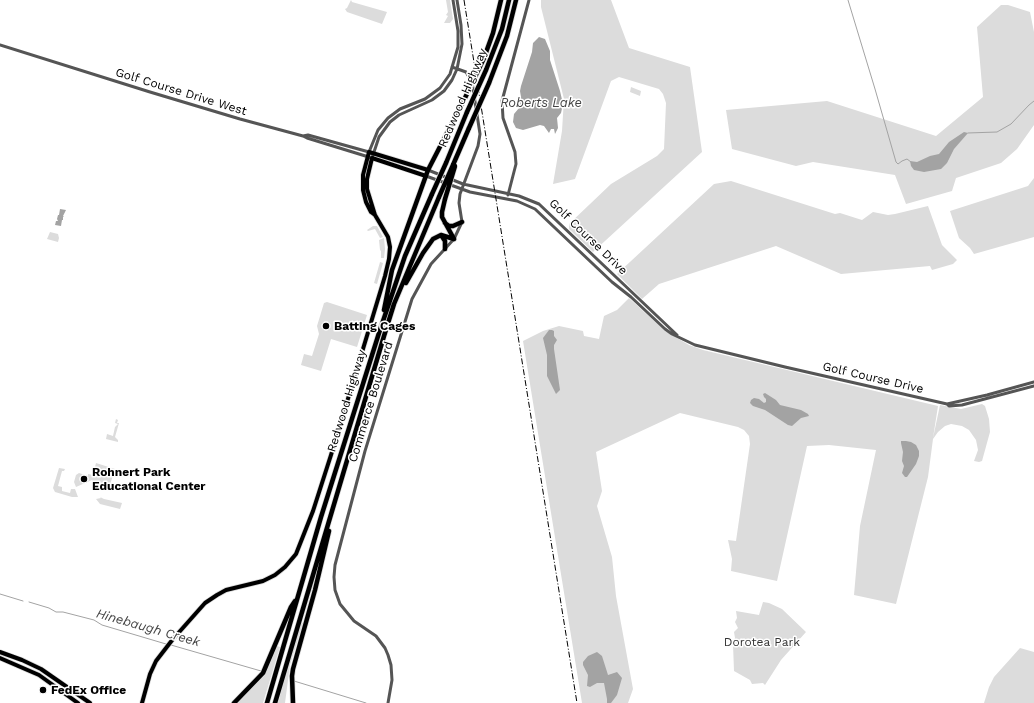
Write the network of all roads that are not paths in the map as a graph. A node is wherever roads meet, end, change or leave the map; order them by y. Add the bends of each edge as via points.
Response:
1 (453, 0) edge
2 (457, 0) edge
3 (500, 0) edge
4 (509, 0) edge
5 (516, 0) edge
6 (529, 0) edge
7 (0, 45) edge
8 (452, 67) junction
9 (457, 69) junction
10 (440, 88) junction
11 (444, 91) junction
12 (416, 105) junction
13 (388, 118) junction
14 (390, 122) junction
15 (371, 155) junction
16 (454, 166) junction
17 (428, 170) junction
18 (426, 176) junction
19 (463, 184) junction
20 (462, 189) junction
21 (509, 194) junction
22 (508, 199) junction
23 (462, 222) junction
24 (445, 223) junction
25 (441, 235) junction
26 (454, 239) junction
27 (445, 249) junction
28 (394, 304) junction
29 (379, 333) junction
30 (680, 338) junction
31 (1034, 382) edge
32 (1034, 386) edge
33 (947, 404) junction
34 (344, 473) junction
35 (298, 597) junction
36 (0, 652) edge
37 (0, 658) edge
38 (72, 691) junction
39 (69, 696) junction
40 (78, 703) edge
41 (90, 703) edge
42 (142, 703) edge
43 (234, 703) edge
44 (267, 703) edge
45 (275, 703) edge
46 (293, 703) edge
47 (388, 703) edge

1 - 8 street via 458,39
2 - 9 street via 462,37
3 - 17 highway, bridge via 493,34 484,58
4 - 29 highway, Redwood Highway, bridge via 500,34 486,70 405,256
5 - 16 highway, Redwood Highway, bridge via 507,36
6 - 21 street via 502,101 503,118 515,152 516,164
7 - 15 street, Golf Course Drive West via 240,120 304,136 308,134
8 - 9 street
8 - 10 street via 447,80
9 - 11 street
9 - 19 street via 466,72 472,82 480,134
10 - 11 street
10 - 12 street
11 - 12 street via 432,100
12 - 13 street via 400,109
12 - 14 street
13 - 14 street
13 - 15 street via 378,130
14 - 15 street via 379,136
15 - 17 main road, Golf Course Drive
15 - 18 main road, Golf Course Drive
15 - 42 main road via 367,186 375,215 389,242 390,252 331,455 296,554 275,575 263,581 226,590 212,598 192,617 153,666
16 - 24 highway, bridge via 442,212
16 - 28 highway, Redwood Highway, bridge
17 - 18 highway
17 - 19 street, Golf Course Drive
18 - 20 street, Golf Course Drive
18 - 29 highway via 392,270
19 - 20 street
19 - 21 street, Golf Course Drive
20 - 22 street, Golf Course Drive
20 - 23 street via 459,198
21 - 22 street
21 - 30 street, Golf Course Drive via 528,198 546,209
22 - 30 street, Golf Course Drive via 535,208 612,282
23 - 24 highway via 453,226
23 - 26 street, Commerce Boulevard
24 - 26 highway
25 - 26 highway
25 - 27 highway via 445,241
25 - 28 highway via 430,242
26 - 27 street, Commerce Boulevard
27 - 47 street, Commerce Boulevard via 424,275 411,304 364,451 335,565 334,583 340,604 354,621 376,636 388,655 392,680
28 - 34 highway, Redwood Highway
29 - 35 highway, Redwood Highway
30 - 33 street, Golf Course Drive via 705,348
31 - 33 street, Golf Course Drive
32 - 33 street, Golf Course Drive via 962,405
34 - 45 highway, Redwood Highway
34 - 46 highway via 293,669
35 - 43 highway via 291,607 262,674
35 - 44 highway, Redwood Highway
36 - 38 main road via 33,664
37 - 39 main road via 39,674
38 - 39 main road
38 - 41 main road
39 - 40 main road

